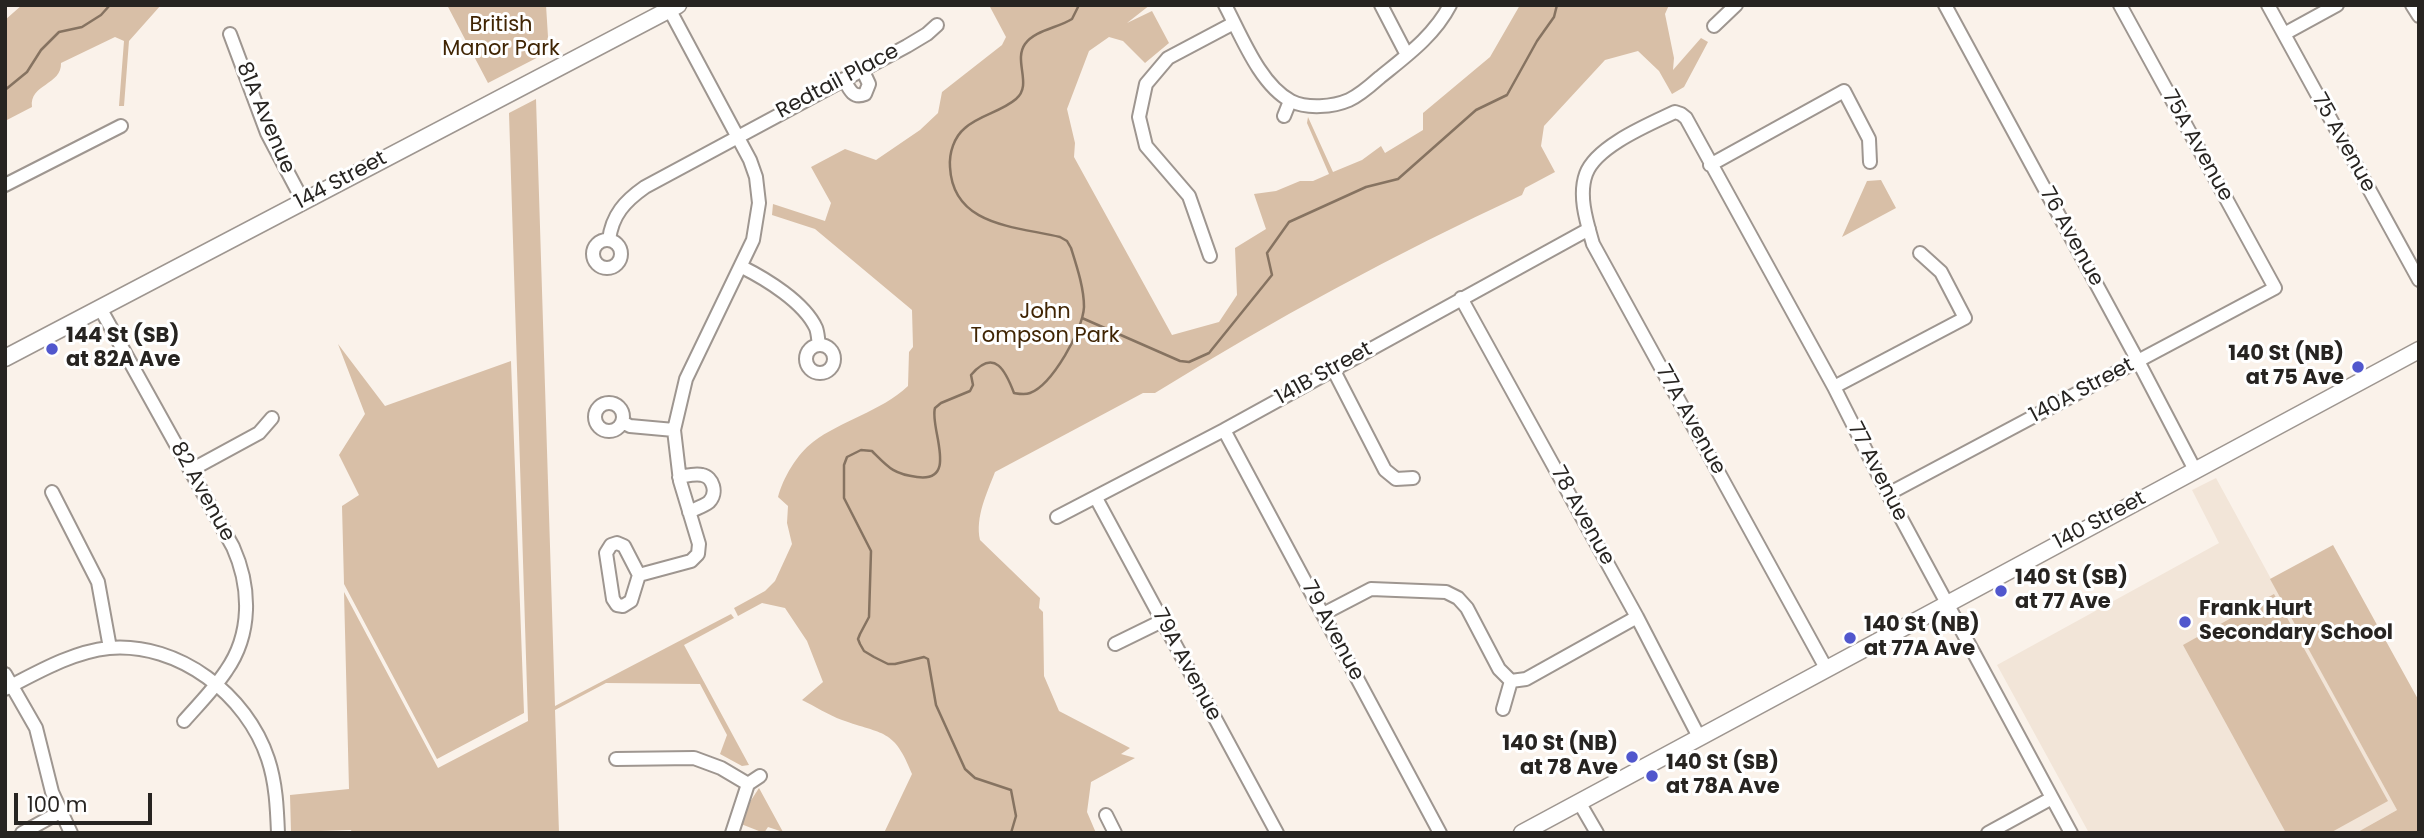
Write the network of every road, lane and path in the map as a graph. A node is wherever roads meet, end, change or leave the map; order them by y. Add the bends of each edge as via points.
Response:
1 (1225, 5) edge
2 (1381, 5) edge
3 (1450, 5) edge
4 (1736, 5) edge
5 (1945, 5) edge
6 (2120, 5) edge
7 (2268, 5) edge
8 (2337, 5) edge
9 (2412, 5) edge
10 (672, 7) edge
11 (2419, 16) edge
12 (1234, 23) junction
13 (937, 25) dead end
14 (1714, 26) dead end
15 (230, 34) dead end
16 (2284, 34) junction
17 (1407, 55) junction
18 (862, 69) junction
19 (844, 79) junction
20 (1296, 103) junction
21 (1284, 116) dead end
22 (121, 126) dead end
23 (737, 137) junction
24 (1870, 162) dead end
25 (1710, 164) junction
26 (1591, 165) joint
27 (5, 185) edge
28 (303, 201) junction
29 (1589, 229) junction
30 (609, 240) dead end
31 (1920, 253) dead end
32 (1210, 256) dead end
33 (742, 267) junction
34 (2419, 280) edge
35 (2275, 288) joint
36 (1461, 298) junction
37 (100, 308) junction
38 (820, 345) dead end
39 (2419, 350) edge
40 (5, 358) edge
41 (2138, 361) junction
42 (1332, 369) junction
43 (1834, 387) junction
44 (272, 418) dead end
45 (622, 422) dead end
46 (674, 430) junction
47 (1224, 430) junction
48 (191, 470) junction
49 (2195, 470) junction
50 (679, 477) junction
51 (1413, 478) dead end
52 (52, 492) dead end
53 (1888, 494) junction
54 (1096, 498) junction
55 (689, 512) junction
56 (1058, 517) dead end
57 (639, 575) junction
58 (1946, 603) junction
59 (1323, 614) junction
60 (1637, 617) junction
61 (1162, 621) junction
62 (1115, 644) dead end
63 (110, 648) junction
64 (1826, 668) junction
65 (1511, 681) junction
66 (7, 683) edge
67 (215, 684) junction
68 (1503, 709) dead end
69 (184, 722) dead end
70 (1699, 737) junction
71 (616, 759) dead end
72 (760, 776) dead end
73 (748, 783) junction
74 (2052, 798) junction
75 (1579, 802) junction
76 (60, 812) junction
77 (1106, 815) dead end
78 (22, 833) edge
79 (71, 833) edge
80 (278, 833) edge
81 (732, 833) edge
82 (1115, 833) edge
83 (1277, 833) edge
84 (1440, 833) edge
85 (1522, 833) edge
86 (1597, 833) edge
87 (1988, 833) edge
88 (2071, 833) edge

1 - 12 street
2 - 17 street
3 - 17 street via 1437,26
4 - 14 street
5 - 41 street, 76 Avenue
6 - 35 street, 75A Avenue
7 - 16 street, 75 Avenue
8 - 16 street
9 - 11 street
10 - 23 street
10 - 28 main road, 144 Street
12 - 20 street via 1263,75
12 - 32 street via 1168,58 1146,85 1139,117 1146,146 1189,197
13 - 18 street, Redtail Place
15 - 28 street, 81A Avenue via 265,130
16 - 34 street, 75 Avenue
17 - 20 street via 1350,100 1330,105
18 - 19 street, Redtail Place
18 - 19 street via 869,84 865,94 855,95
19 - 23 street, Redtail Place
20 - 21 street
22 - 27 street
23 - 30 street, Redtail Place via 632,196 618,211
23 - 33 street via 756,177 759,203 753,240
24 - 25 street via 1869,139 1844,91
25 - 26 street, 77 Avenue via 1681,114 1675,113 1618,142
25 - 43 street, 77 Avenue
26 - 29 street, 77A Avenue via 1583,189
28 - 37 main road, 144 Street
29 - 36 street, 141B Street
29 - 64 street, 77A Avenue via 1593,244
31 - 43 street via 1941,272 1965,318
33 - 38 street via 794,300 816,327
33 - 46 street via 691,368
35 - 41 street, 140A Street
36 - 42 street, 141B Street
36 - 60 street, 78 Avenue
37 - 40 main road, 144 Street
37 - 48 street, 82 Avenue
39 - 49 main road, 140 Street
41 - 49 street, 76 Avenue
41 - 53 street, 140A Street
42 - 47 street, 141B Street
42 - 51 street via 1385,470 1396,479
43 - 53 street, 77 Avenue
44 - 48 street via 259,433
45 - 46 street
46 - 50 street
47 - 54 street, 141B Street
47 - 59 street, 79 Avenue
48 - 67 street, 82 Avenue via 233,547 246,590 240,643
49 - 58 main road, 140 Street
50 - 55 street
50 - 55 street via 704,475 714,487 709,502
52 - 63 street via 99,582
53 - 58 street, 77 Avenue
54 - 56 street, 141B Street
54 - 61 street, 79A Avenue
55 - 57 street via 698,554 691,561
57 - 57 street via 624,546 608,547 612,599 617,605 623,607 631,601
58 - 64 main road, 140 Street
58 - 74 street, 77 Avenue
59 - 65 street via 1371,589 1446,593 1467,608 1499,669
59 - 84 street, 79 Avenue
60 - 65 street via 1526,679
60 - 70 street, 78 Avenue
61 - 62 street
61 - 83 street, 79A Avenue
63 - 66 street via 69,657
63 - 67 street via 150,651 192,667
64 - 70 main road, 140 Street
65 - 68 street
66 - 76 street via 36,727
67 - 69 street, 82 Avenue
67 - 80 street via 248,718 264,747 274,778
70 - 75 main road, 140 Street
71 - 73 street via 694,758
72 - 73 street
73 - 81 street
74 - 87 street
74 - 88 street, 77 Avenue
75 - 85 main road, 140 Street
75 - 86 street
76 - 78 street
76 - 79 street
77 - 82 street

